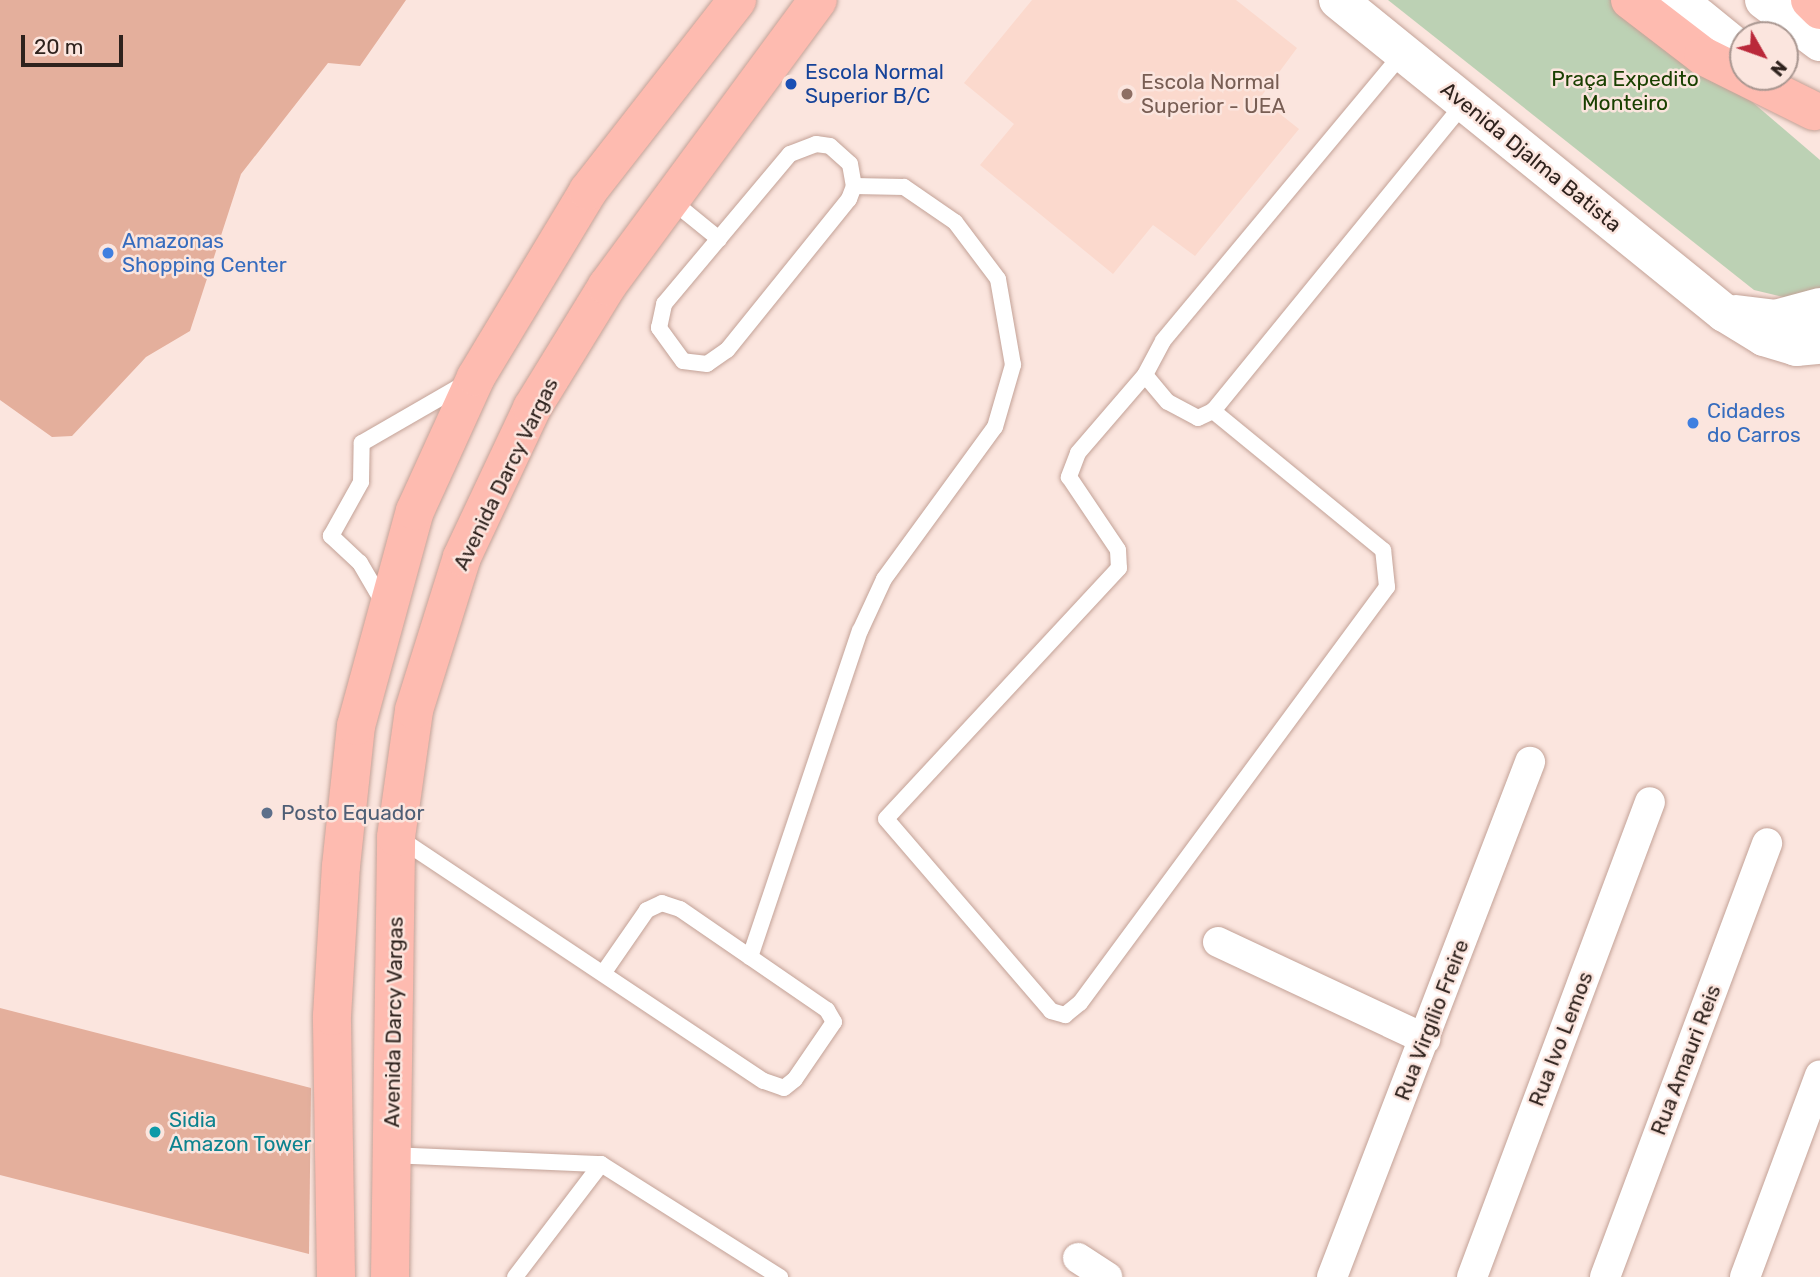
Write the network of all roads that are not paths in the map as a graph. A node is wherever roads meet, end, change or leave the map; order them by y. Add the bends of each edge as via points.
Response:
1 (737, 0) edge
2 (818, 0) edge
3 (1338, 0) edge
4 (1630, 0) edge
5 (1678, 0) edge
6 (1764, 0) edge
7 (1810, 0) edge
8 (1820, 9) edge
9 (1729, 42) edge
10 (1820, 42) edge
11 (1402, 54) junction
12 (1790, 91) edge
13 (1464, 103) junction
14 (1817, 113) edge
15 (854, 186) junction
16 (671, 200) junction
17 (719, 239) junction
18 (1820, 307) edge
19 (1725, 313) junction
20 (1820, 345) edge
21 (1145, 375) junction
22 (476, 377) junction
23 (1213, 411) junction
24 (386, 606) junction
25 (1530, 762) dead end
26 (1650, 802) dead end
27 (396, 837) junction
28 (1768, 844) dead end
29 (1218, 942) dead end
30 (750, 957) junction
31 (604, 972) junction
32 (1425, 1039) junction
33 (1820, 1075) edge
34 (392, 1155) junction
35 (601, 1164) junction
36 (1077, 1258) dead end
37 (336, 1277) edge
38 (390, 1277) edge
39 (515, 1277) edge
40 (780, 1277) edge
41 (1107, 1277) edge
42 (1332, 1277) edge
43 (1472, 1277) edge
44 (1605, 1277) edge
45 (1745, 1277) edge

1 - 22 main road via 588,191
2 - 16 main road, Avenida Darcy Vargas
3 - 11 main road, Avenida Djalma Batista
4 - 14 main road via 1703,56
5 - 9 main road
6 - 10 main road
7 - 8 main road
11 - 13 main road, Avenida Djalma Batista
11 - 21 lane via 1163,341
12 - 14 main road
13 - 19 main road, Avenida Djalma Batista
13 - 23 lane
15 - 17 lane via 850,164 841,153 830,145 802,148 790,154
15 - 17 lane via 727,350 694,365 664,341 659,315
15 - 30 lane via 904,187 955,222 998,279 1013,365 995,427 884,579 860,631
16 - 17 lane
16 - 27 main road, Avenida Darcy Vargas via 607,286 532,408 462,557 414,710
18 - 19 main road via 1775,319
19 - 20 main road, Avenida Djalma Batista via 1764,337 1796,347
21 - 23 lane via 1168,402 1198,418
21 - 23 lane via 1078,453 1069,477 1118,550 1119,568 886,819 1051,1011 1065,1015 1080,1003 1387,587 1383,550
22 - 24 main road via 415,512
22 - 24 lane via 362,443 361,482 331,536 360,563
24 - 37 main road via 356,726 341,866 332,1016
25 - 32 street, Rua Virgílio Freire
26 - 43 street, Rua Ivo Lemos
27 - 31 lane
27 - 34 main road, Avenida Darcy Vargas
28 - 44 street, Rua Amauri Reis
29 - 32 street
30 - 31 lane via 662,903 647,910
30 - 31 lane via 827,1010 834,1023 784,1088 764,1081
32 - 42 street, Rua Virgílio Freire
33 - 45 street
34 - 35 lane
34 - 38 main road, Avenida Darcy Vargas
35 - 39 lane
35 - 40 lane
36 - 41 street

